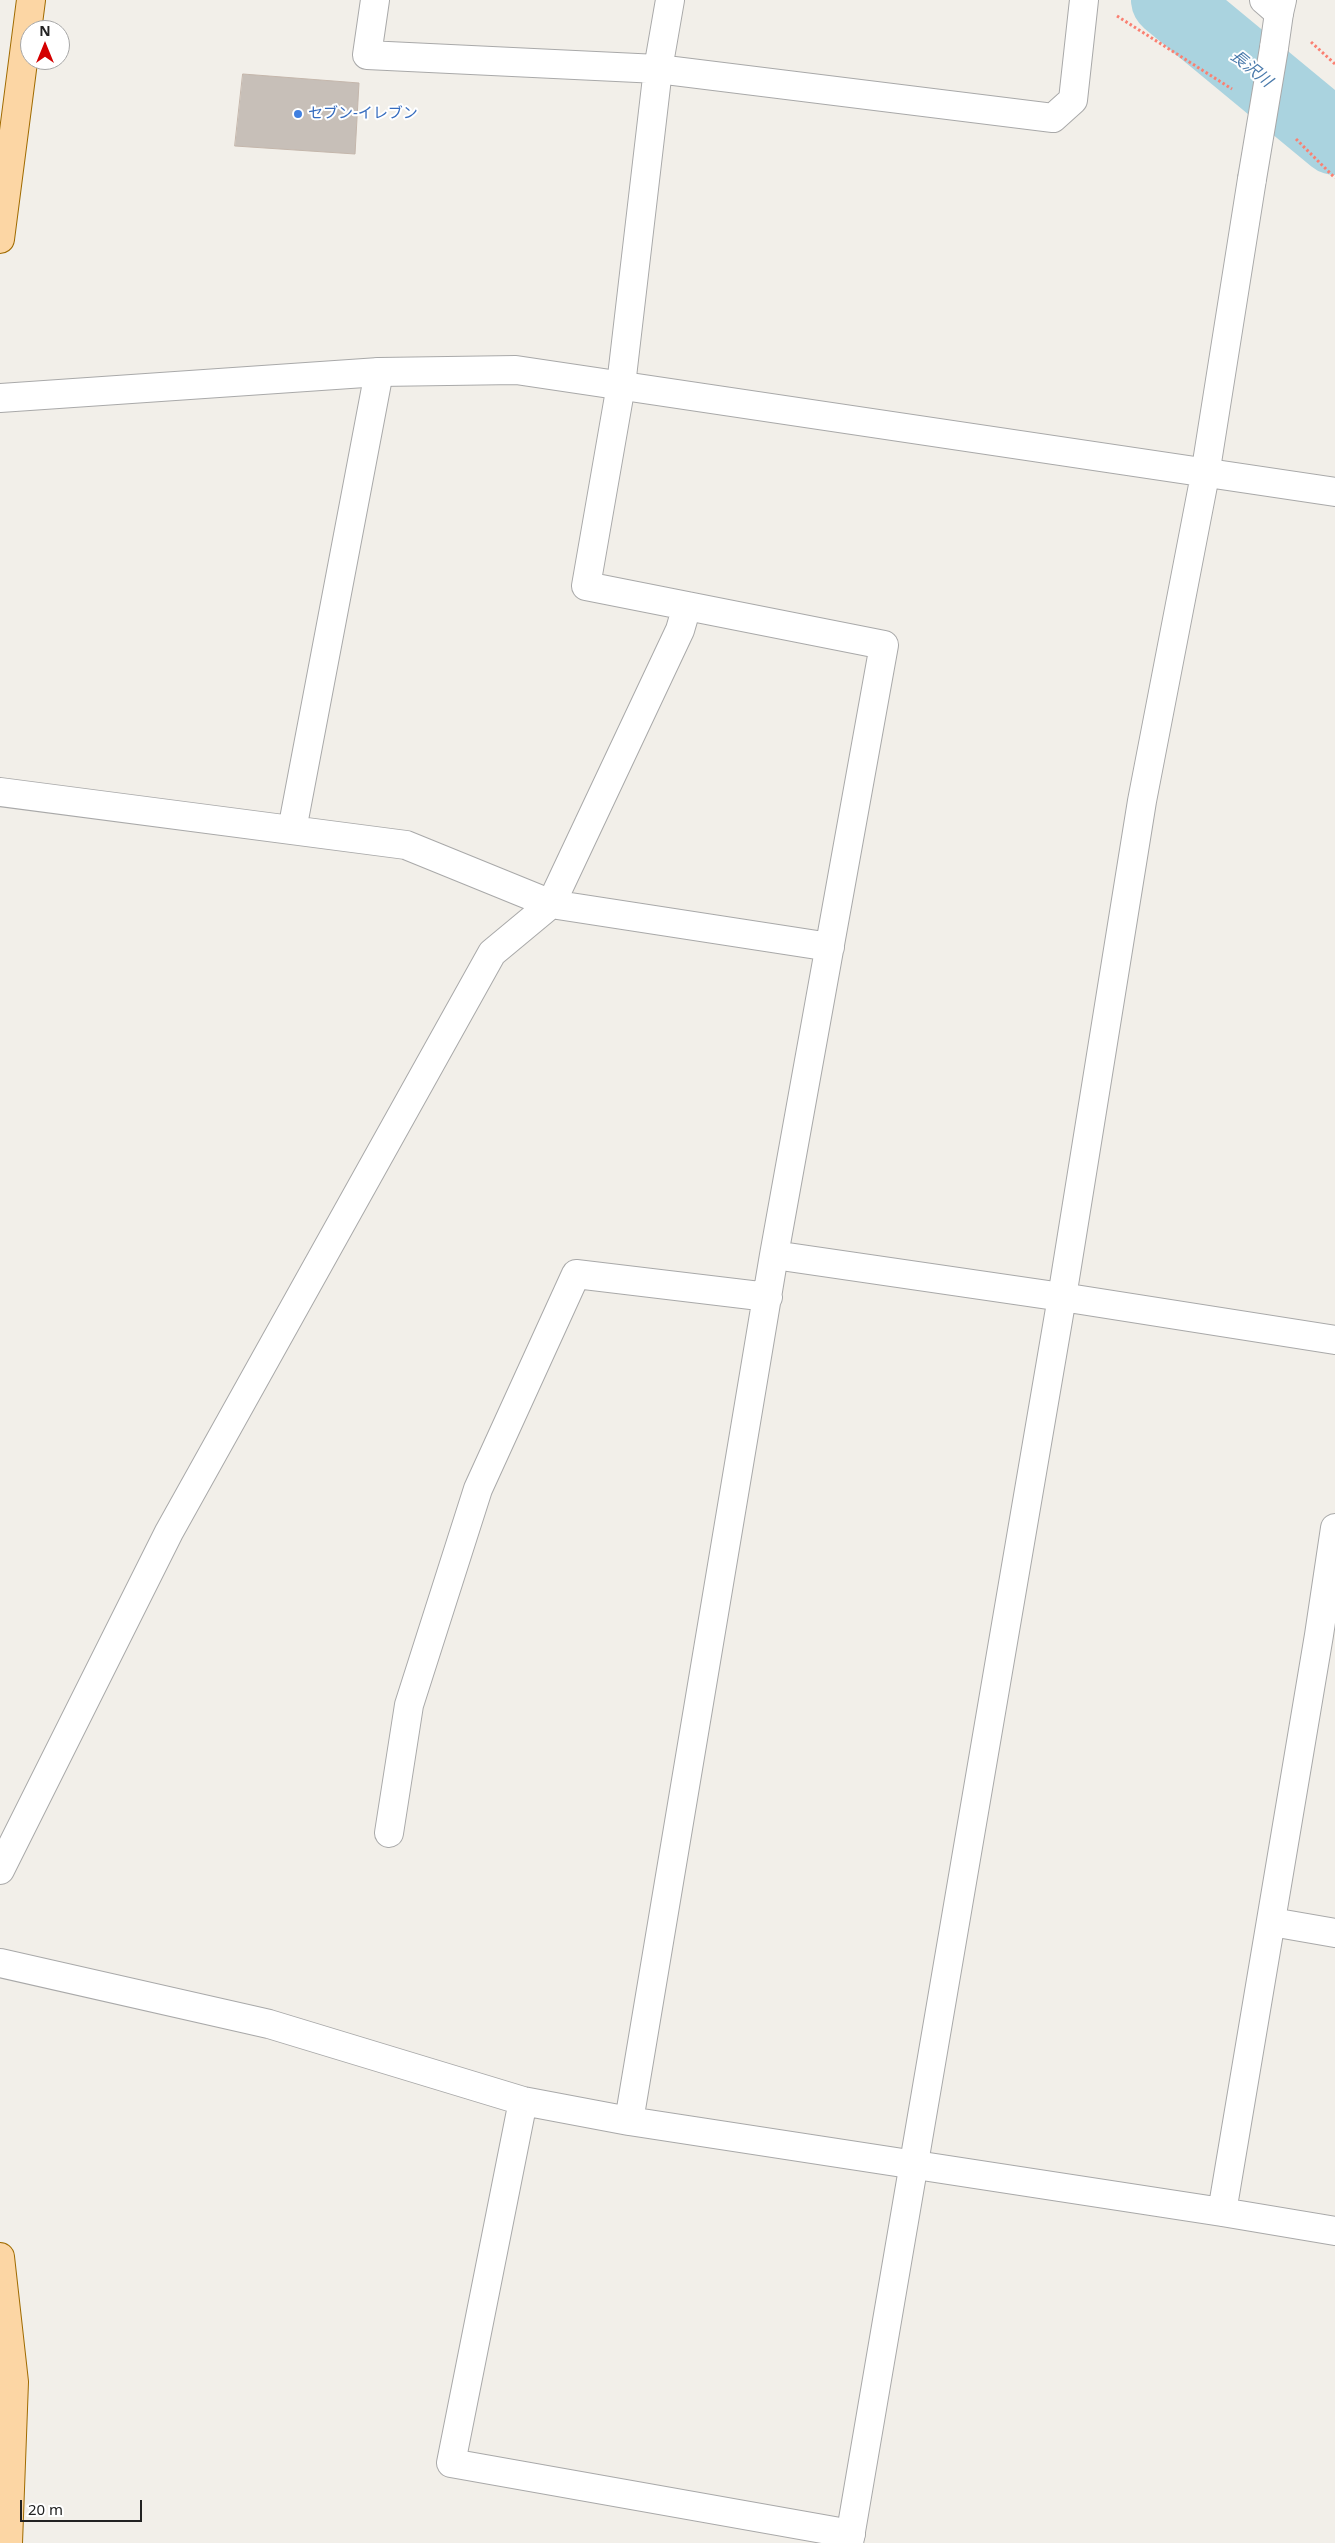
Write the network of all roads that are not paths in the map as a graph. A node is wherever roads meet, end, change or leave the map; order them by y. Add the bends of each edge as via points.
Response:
1 (30, 0) edge
2 (375, 0) edge
3 (670, 0) edge
4 (1084, 0) edge
5 (1275, 4) edge
6 (658, 69) junction
7 (0, 239) edge
8 (379, 372) junction
9 (621, 385) junction
10 (0, 398) edge
11 (1205, 475) junction
12 (1335, 492) edge
13 (687, 606) junction
14 (0, 792) edge
15 (292, 830) junction
16 (552, 904) junction
17 (830, 947) junction
18 (774, 1255) junction
19 (768, 1297) junction
20 (1062, 1297) junction
21 (1335, 1340) edge
22 (1335, 1528) edge
23 (1327, 1636) edge
24 (389, 1833) dead end
25 (0, 1870) edge
26 (1272, 1922) junction
27 (1335, 1933) edge
28 (0, 1963) edge
29 (523, 2101) junction
30 (630, 2122) junction
31 (914, 2165) junction
32 (1222, 2212) junction
33 (1335, 2231) edge
34 (0, 2256) edge
35 (850, 2538) edge
36 (8, 2543) edge

1 - 7 main road
2 - 6 street via 367,55
3 - 6 street
4 - 6 street via 1073,100 1053,118
5 - 11 street, bridge via 1274,48
6 - 9 street
8 - 9 street via 516,370
8 - 10 street
8 - 15 street
9 - 11 street
9 - 13 street via 586,586
11 - 12 street
11 - 20 street via 1142,801
13 - 16 street via 680,630
13 - 17 street via 884,645
14 - 15 street
15 - 16 street via 406,845
16 - 17 street
16 - 25 street via 492,953 169,1532
17 - 18 street
18 - 19 street
18 - 20 street
19 - 24 street via 576,1274 478,1489 409,1705
19 - 30 street
20 - 21 street
20 - 31 street
22 - 23 street
23 - 26 street
26 - 27 street
26 - 32 street
28 - 29 street via 269,2024
29 - 30 street
29 - 35 street via 451,2463
30 - 31 street
31 - 32 street
31 - 35 street
32 - 33 street
34 - 36 main road via 14,2382

